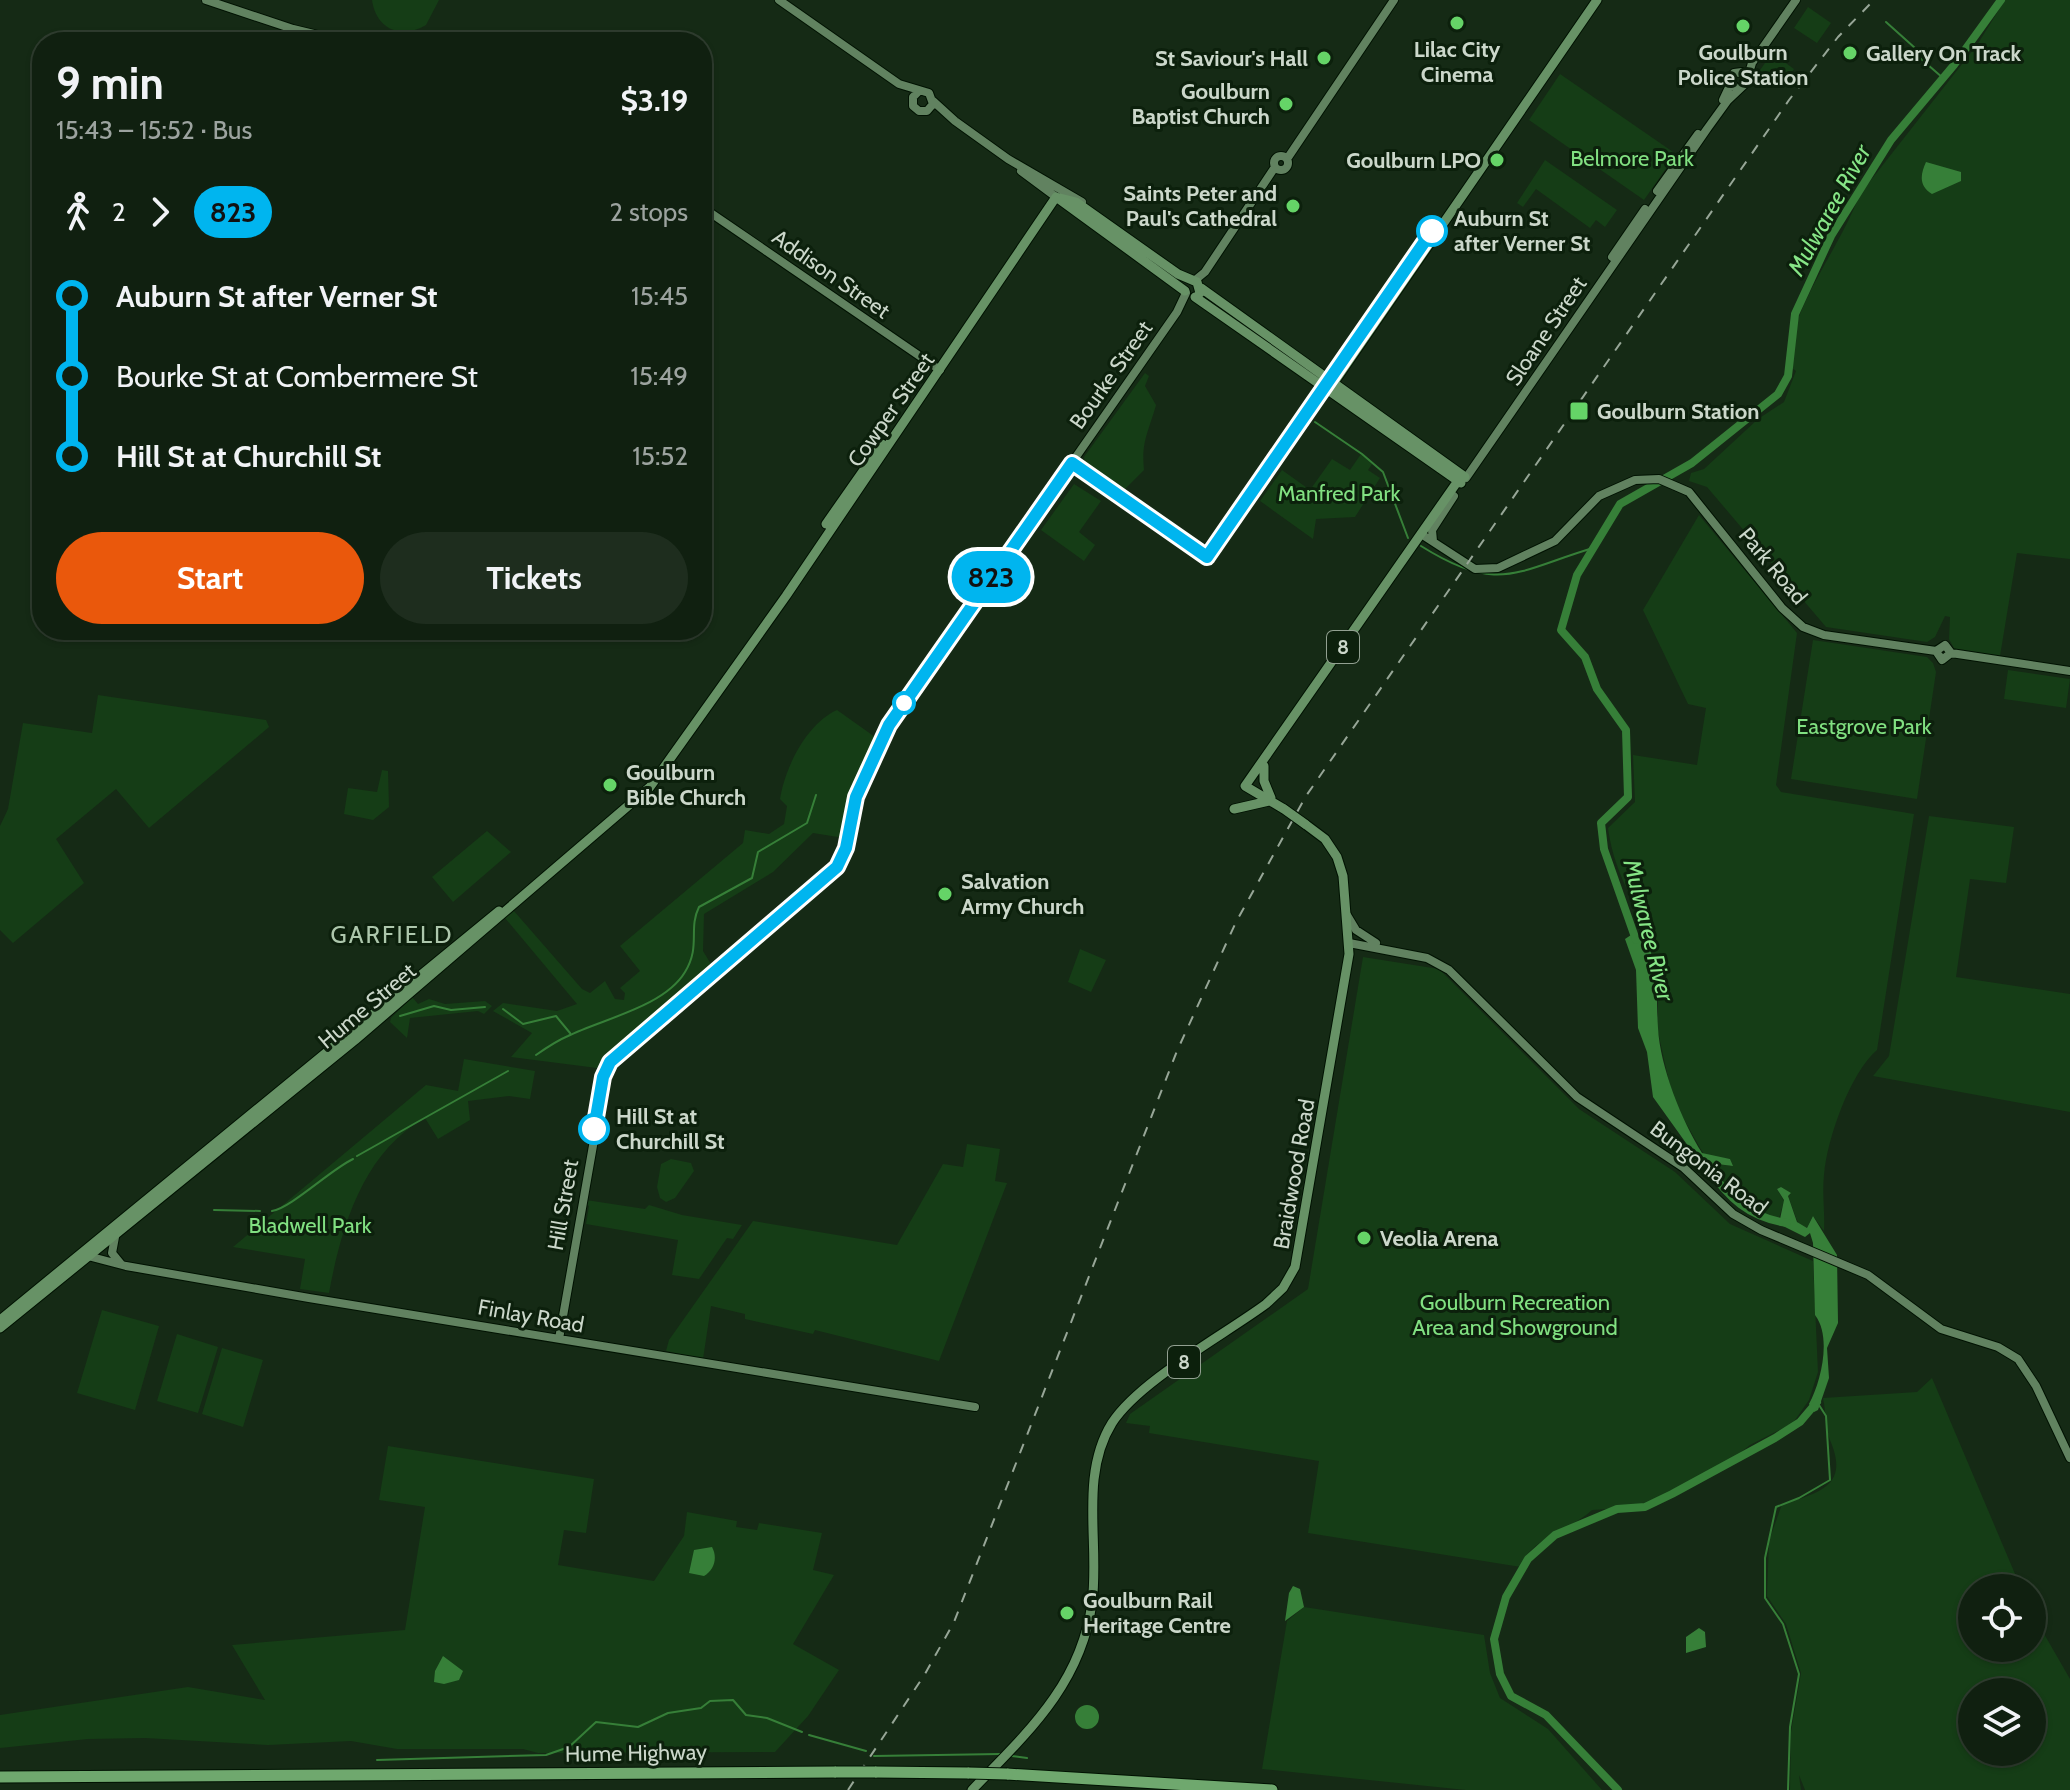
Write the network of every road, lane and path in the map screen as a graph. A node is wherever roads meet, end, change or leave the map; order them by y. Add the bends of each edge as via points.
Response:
1 (206, 0) edge
2 (779, 0) edge
3 (1394, 0) edge
4 (1594, 0) edge
5 (1796, 0) edge
6 (305, 32) edge
7 (1744, 75) junction
8 (899, 84) junction
9 (1735, 86) junction
10 (919, 91) junction
11 (912, 100) junction
12 (933, 101) junction
13 (927, 111) junction
14 (955, 121) junction
15 (1707, 129) junction
16 (1684, 152) junction
17 (1008, 159) junction
18 (1025, 168) junction
19 (1035, 182) junction
20 (1664, 192) junction
21 (1056, 197) junction
22 (1090, 212) junction
23 (1045, 213) junction
24 (712, 214) edge
25 (1641, 214) junction
26 (1122, 245) junction
27 (1197, 284) junction
28 (1190, 295) junction
29 (938, 369) junction
30 (1328, 386) junction
31 (1462, 479) junction
32 (1454, 496) junction
33 (1436, 515) junction
34 (1421, 534) junction
35 (1433, 542) junction
36 (750, 640) junction
37 (2070, 671) edge
38 (1265, 763) junction
39 (1248, 785) joint
40 (1275, 803) junction
41 (1234, 809) dead end
42 (1347, 914) junction
43 (1349, 943) junction
44 (1393, 949) junction
45 (603, 1077) joint
46 (115, 1237) junction
47 (87, 1256) junction
48 (126, 1266) junction
49 (0, 1320) edge
50 (0, 1328) edge
51 (559, 1339) junction
52 (975, 1407) dead end
53 (2070, 1458) edge
54 (0, 1777) edge
55 (972, 1790) edge
56 (1272, 1790) edge

1 - 6 street
2 - 8 street
3 - 27 street via 1291,149 1275,160 1277,168
4 - 30 main road
5 - 7 street
7 - 9 street via 1744,86
7 - 9 street via 1732,74
8 - 10 street
8 - 11 street
9 - 15 street, Sloane Street
9 - 16 street, Sloane Street
10 - 11 street
10 - 12 street via 929,93
11 - 13 street via 917,110
12 - 13 street
12 - 14 street
13 - 14 street
14 - 17 street
15 - 16 street
15 - 20 street, Sloane Street
16 - 25 street, Sloane Street
17 - 18 street
17 - 19 street
18 - 21 street
18 - 22 street
19 - 21 street
19 - 23 street via 1045,195
20 - 25 street
20 - 31 street, Sloane Street
21 - 22 main road via 1069,198
21 - 23 main road, Cowper Street
21 - 26 main road
22 - 27 main road
23 - 26 main road via 1063,208
23 - 29 main road, Cowper Street
24 - 29 street, Addison Street
25 - 31 street, Sloane Street
26 - 28 main road
27 - 28 main road
27 - 28 main road
27 - 30 main road
28 - 30 main road
28 - 45 street, Bourke Street via 884,734 856,797 845,852 835,871 612,1060
29 - 36 main road, Cowper Street
30 - 31 main road
31 - 32 main road, Sloane Street / 8
31 - 33 main road, Sloane Street / 8
32 - 33 main road, Sloane Street / 8
32 - 35 street via 1432,530
33 - 34 main road, Sloane Street / 8
34 - 35 street
34 - 38 main road, Sloane Street / 8
35 - 37 street, Park Road via 1475,569 1498,568 1555,541 1599,496 1654,478 1673,482 1693,496 1803,627 1824,635 1936,651 1942,660 1951,653
36 - 46 main road, Hume Street via 667,766 630,807
36 - 47 main road, Hume Street via 628,801
38 - 39 main road, Sloane Street
38 - 40 main road via 1264,781
39 - 40 main road, Braidwood Road
40 - 41 main road
40 - 42 main road, Braidwood Road / 8, bridge via 1325,839 1337,857
42 - 43 main road, Braidwood Road / 8
42 - 44 street via 1360,935
43 - 44 street, Bungonia Road
43 - 55 main road, Braidwood Road / 8 via 1295,1267 1276,1296 1144,1390 1113,1422 1096,1464 1092,1602 1077,1654 1052,1704
44 - 53 street, Bungonia Road via 1449,970 1577,1097 1684,1168 1733,1214 1879,1281 1941,1329 2018,1359
45 - 51 street, Hill Street
46 - 47 main road, Hume Street
46 - 48 street via 112,1253
47 - 48 street, Finlay Road
47 - 49 main road, Hume Street
47 - 50 main road, Hume Street
48 - 51 street, Finlay Road
51 - 52 street, Finlay Road
54 - 56 highway, Hume Highway, bridge via 875,1772

